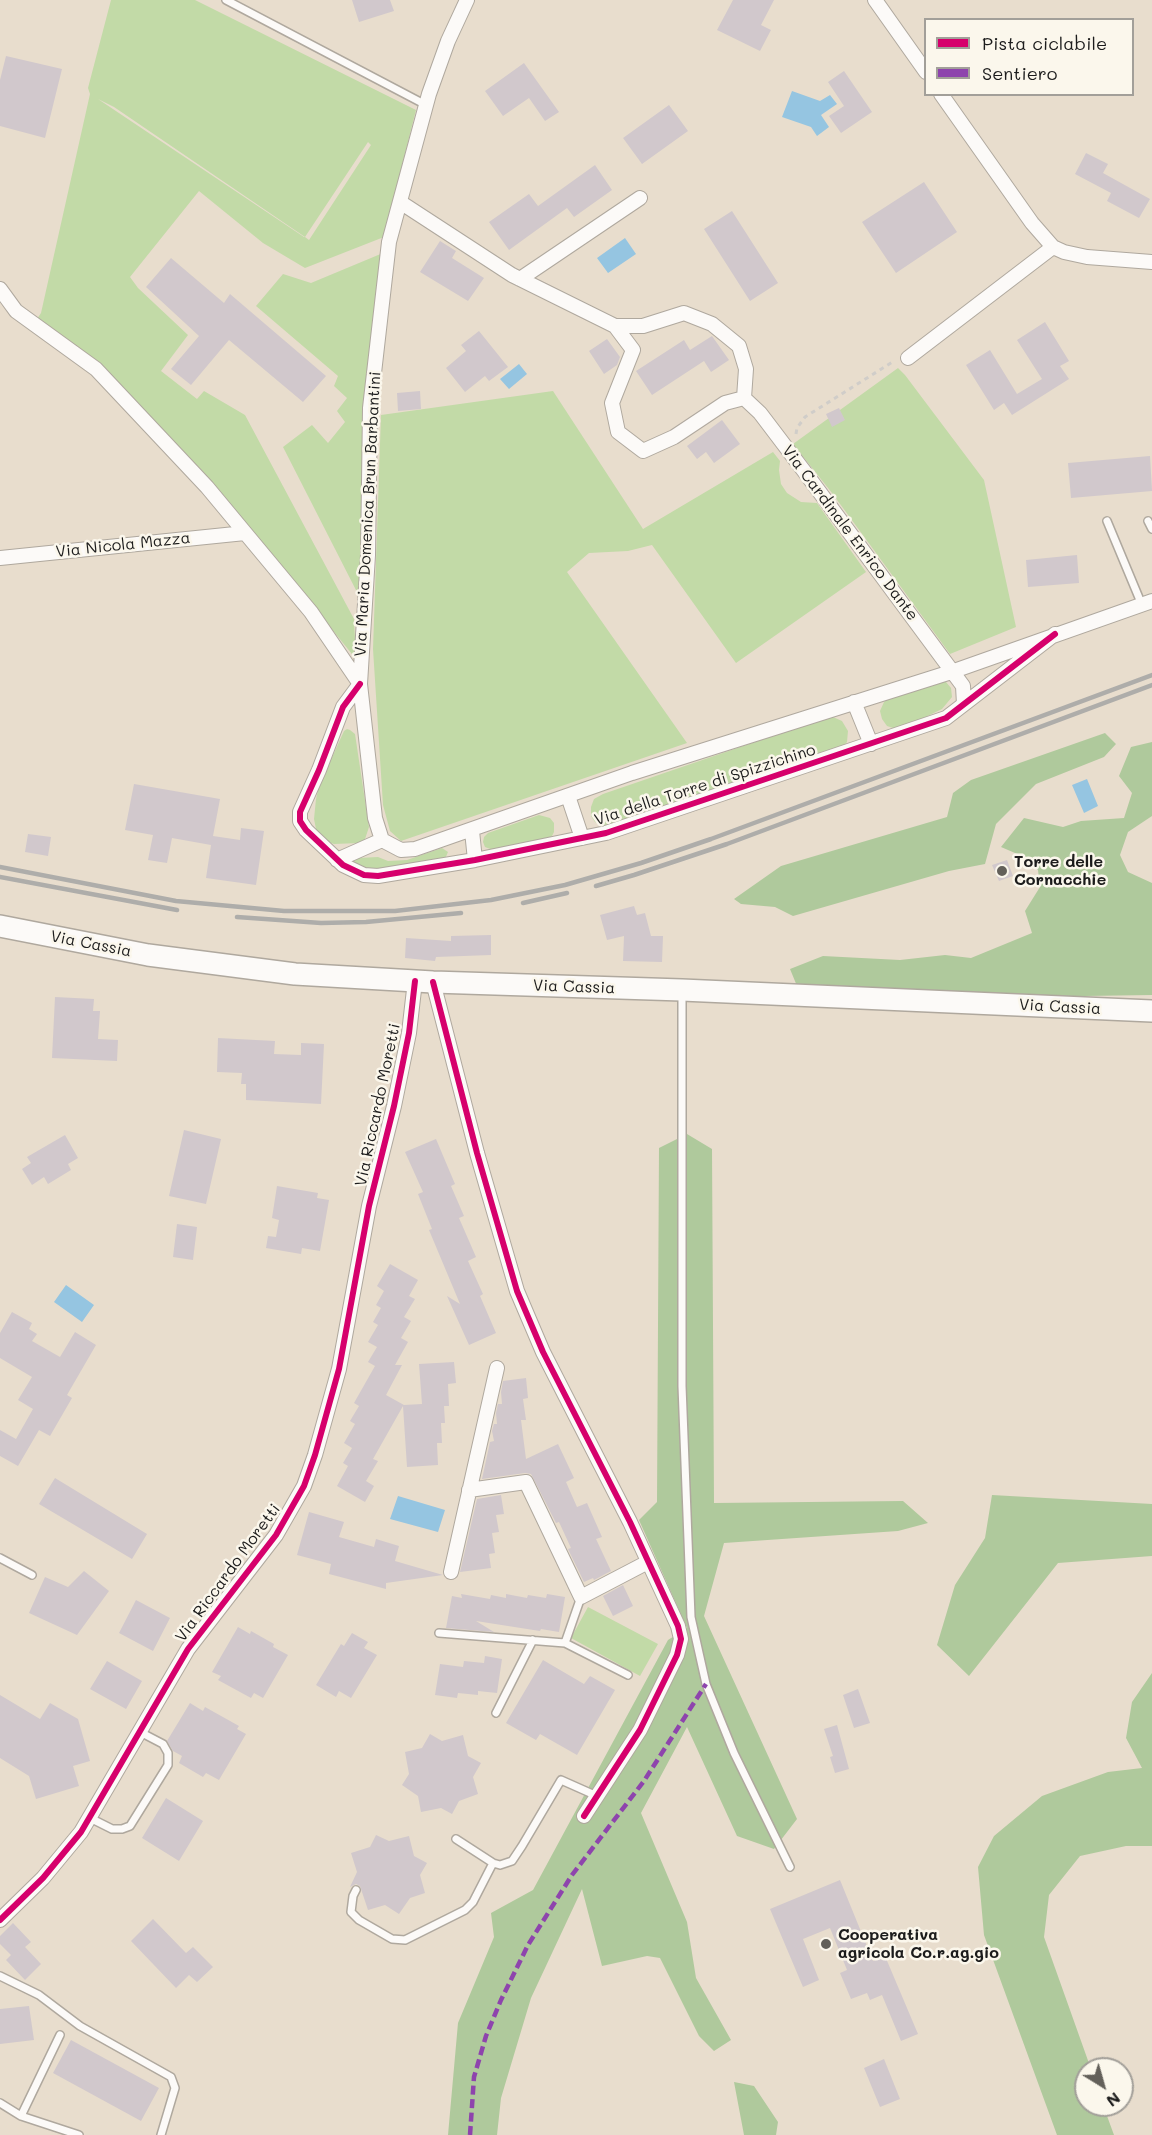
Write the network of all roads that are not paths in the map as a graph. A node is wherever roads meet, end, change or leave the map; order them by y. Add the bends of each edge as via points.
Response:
1 (226, 0) edge
2 (467, 0) edge
3 (875, 0) edge
4 (924, 69) edge
5 (942, 96) edge
6 (427, 106) junction
7 (640, 198) dead end
8 (400, 202) junction
9 (1053, 247) junction
10 (1152, 262) edge
11 (520, 279) junction
12 (0, 289) edge
13 (615, 326) junction
14 (908, 358) road end
15 (744, 398) junction
16 (1107, 521) dead end
17 (1149, 521) dead end
18 (1152, 530) edge
19 (245, 533) junction
20 (0, 558) edge
21 (1147, 603) edge
22 (1055, 634) junction
23 (951, 672) junction
24 (360, 684) junction
25 (854, 702) junction
26 (964, 704) junction
27 (871, 744) junction
28 (568, 796) junction
29 (472, 831) junction
30 (582, 838) junction
31 (382, 840) junction
32 (337, 860) junction
33 (475, 860) junction
34 (0, 926) edge
35 (424, 982) junction
36 (682, 990) junction
37 (1152, 1011) edge
38 (497, 1368) dead end
39 (469, 1490) junction
40 (0, 1558) edge
41 (648, 1562) junction
42 (451, 1572) dead end
43 (32, 1575) dead end
44 (581, 1597) junction
45 (439, 1634) dead end
46 (533, 1640) junction
47 (565, 1643) junction
48 (628, 1675) dead end
49 (496, 1713) dead end
50 (140, 1732) junction
51 (597, 1797) junction
52 (584, 1816) dead end
53 (90, 1818) junction
54 (456, 1839) dead end
55 (493, 1863) junction
56 (790, 1867) dead end
57 (356, 1890) dead end
58 (0, 1920) edge
59 (0, 1976) edge
60 (60, 2035) dead end
61 (0, 2103) edge
62 (21, 2116) junction
63 (79, 2135) edge
64 (161, 2135) edge

1 - 6 lane
2 - 6 street, Via Maria Domenica Brun Barbantini via 442,57
3 - 4 street
5 - 9 street
6 - 8 street, Via Maria Domenica Brun Barbantini
7 - 11 street
8 - 11 street
8 - 24 street, Via Maria Domenica Brun Barbantini via 389,242 370,408 368,555
9 - 10 street via 1087,257
9 - 14 street
11 - 13 street
12 - 19 street via 16,311 96,369
13 - 15 street via 643,326 684,313 712,324 739,346 746,369
13 - 15 street via 633,350 612,403 618,432 643,451 674,437 725,403
15 - 23 street, Via Cardinale Enrico Dante via 804,471
16 - 21 lane
17 - 18 lane
19 - 20 street, Via Nicola Mazza
19 - 24 street via 311,612
21 - 22 street, Via della Torre di Spizzichino
22 - 23 street, Via della Torre di Spizzichino
22 - 26 street, Via della Torre di Spizzichino
23 - 25 street, Via della Torre di Spizzichino
23 - 26 street, Via Cardinale Enrico Dante via 963,686
24 - 31 street, Via Maria Domenica Brun Barbantini via 375,818
24 - 32 street, Via della Torre di Spizzichino via 343,707 300,812 306,830
25 - 27 street
25 - 28 street, Via della Torre di Spizzichino
26 - 27 street, Via della Torre di Spizzichino via 946,718
27 - 30 street, Via della Torre di Spizzichino via 632,825
28 - 29 street, Via della Torre di Spizzichino
28 - 30 street
29 - 31 street, Via della Torre di Spizzichino via 415,849 401,850
29 - 33 street
30 - 33 street, Via della Torre di Spizzichino
31 - 32 street
32 - 33 street, Via della Torre di Spizzichino via 352,871 378,876
34 - 35 main road, Via Cassia via 148,955 246,969
35 - 36 main road, Via Cassia
35 - 41 street via 517,1291 543,1352
35 - 50 street, Via Riccardo Moretti via 369,1206 339,1369 309,1474 288,1517 188,1649
36 - 37 main road, Via Cassia
36 - 56 lane via 682,1386 691,1617 710,1694
38 - 39 street
39 - 42 street
39 - 44 street via 526,1482
40 - 43 lane
41 - 44 street
41 - 51 street via 681,1639 640,1730
44 - 47 lane
45 - 46 lane
46 - 47 lane
46 - 49 lane
47 - 48 lane
50 - 53 street, Via Riccardo Moretti
50 - 53 lane via 163,1744 168,1765 130,1826 112,1829
51 - 52 street
51 - 55 lane via 561,1780 512,1861
53 - 58 street, Via Riccardo Moretti via 57,1863
54 - 55 lane
55 - 57 lane via 465,1910 405,1940 392,1939 359,1920 351,1911
59 - 64 lane via 39,1995 80,2026 171,2077 175,2088
60 - 62 lane
61 - 62 lane
62 - 63 lane

